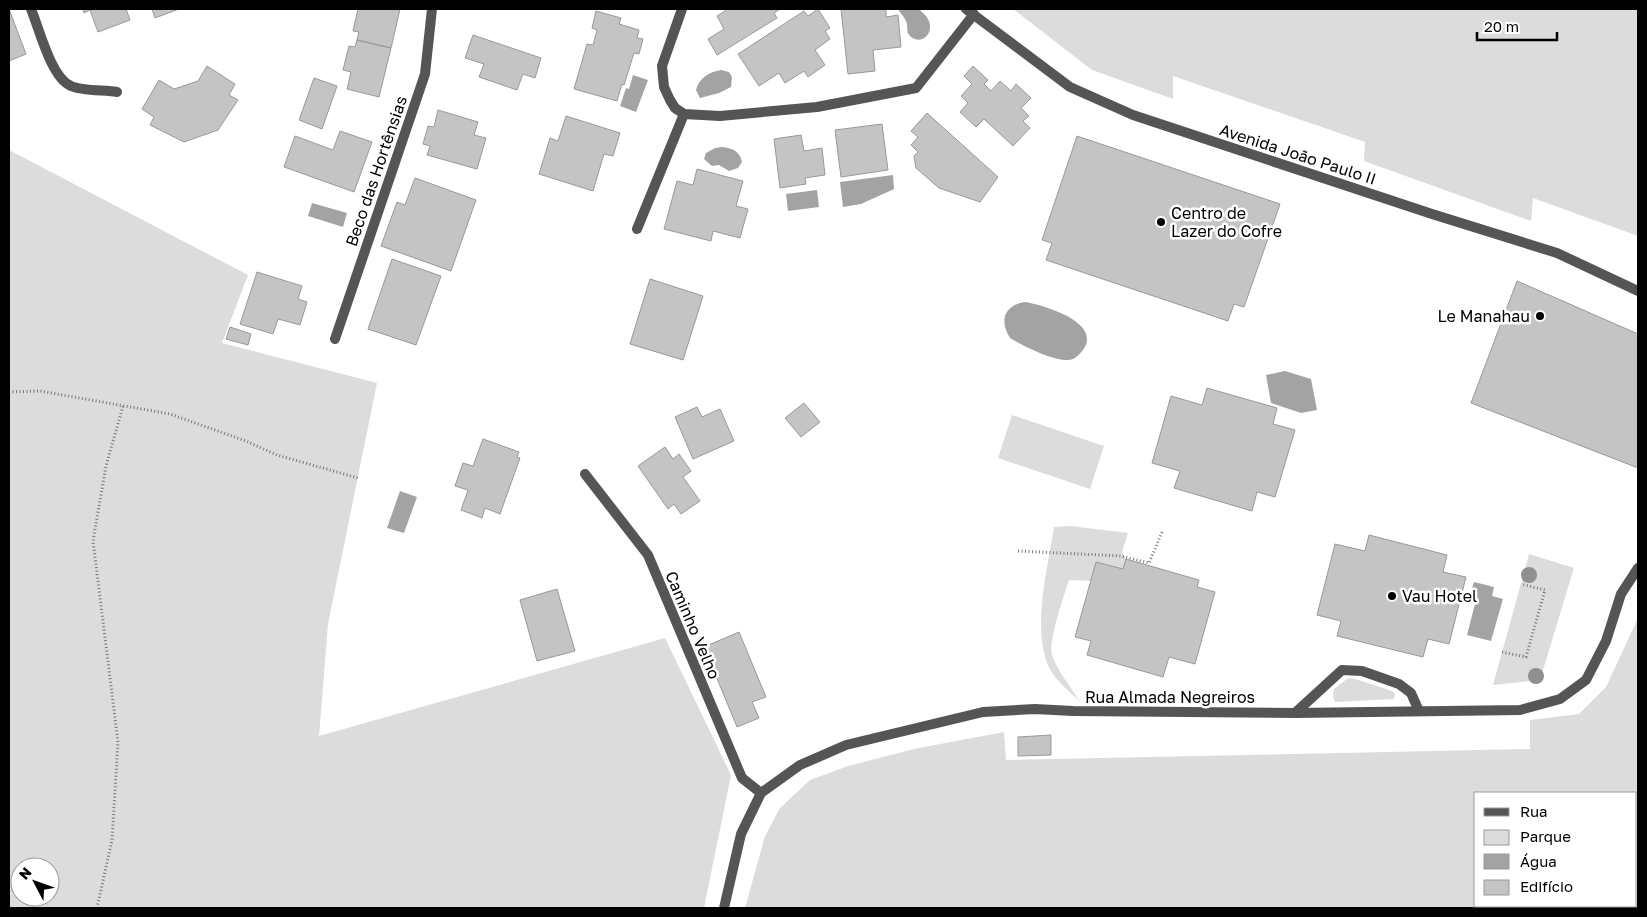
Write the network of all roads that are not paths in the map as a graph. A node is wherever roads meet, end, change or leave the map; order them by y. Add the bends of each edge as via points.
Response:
1 (31, 9) edge
2 (432, 9) edge
3 (682, 9) edge
4 (970, 12) edge
5 (117, 92) dead end
6 (684, 114) junction
7 (637, 228) dead end
8 (1638, 291) edge
9 (335, 339) dead end
10 (584, 474) dead end
11 (1638, 568) edge
12 (1419, 711) junction
13 (1296, 713) junction
14 (761, 793) junction
15 (724, 908) edge

1 - 5 street via 52,62 63,80 72,87
2 - 9 street, Beco das Hortênsias via 425,74
3 - 6 street via 662,66 664,87 675,108
4 - 6 street via 916,88 816,107 720,116
4 - 8 street, Avenida João Paulo II via 1070,87 1133,115 1557,253
6 - 7 street
10 - 14 street, Caminho Velho via 648,555 742,778
11 - 12 street, Rua Almada Negreiros via 1621,594 1606,641 1586,680 1560,699 1520,710
12 - 13 street, Rua Almada Negreiros
12 - 13 street via 1411,693 1399,684 1362,671 1342,670
13 - 14 street, Rua Almada Negreiros via 1034,709 983,712 846,745 800,766
14 - 15 street, Rua Almada Negreiros via 741,834

